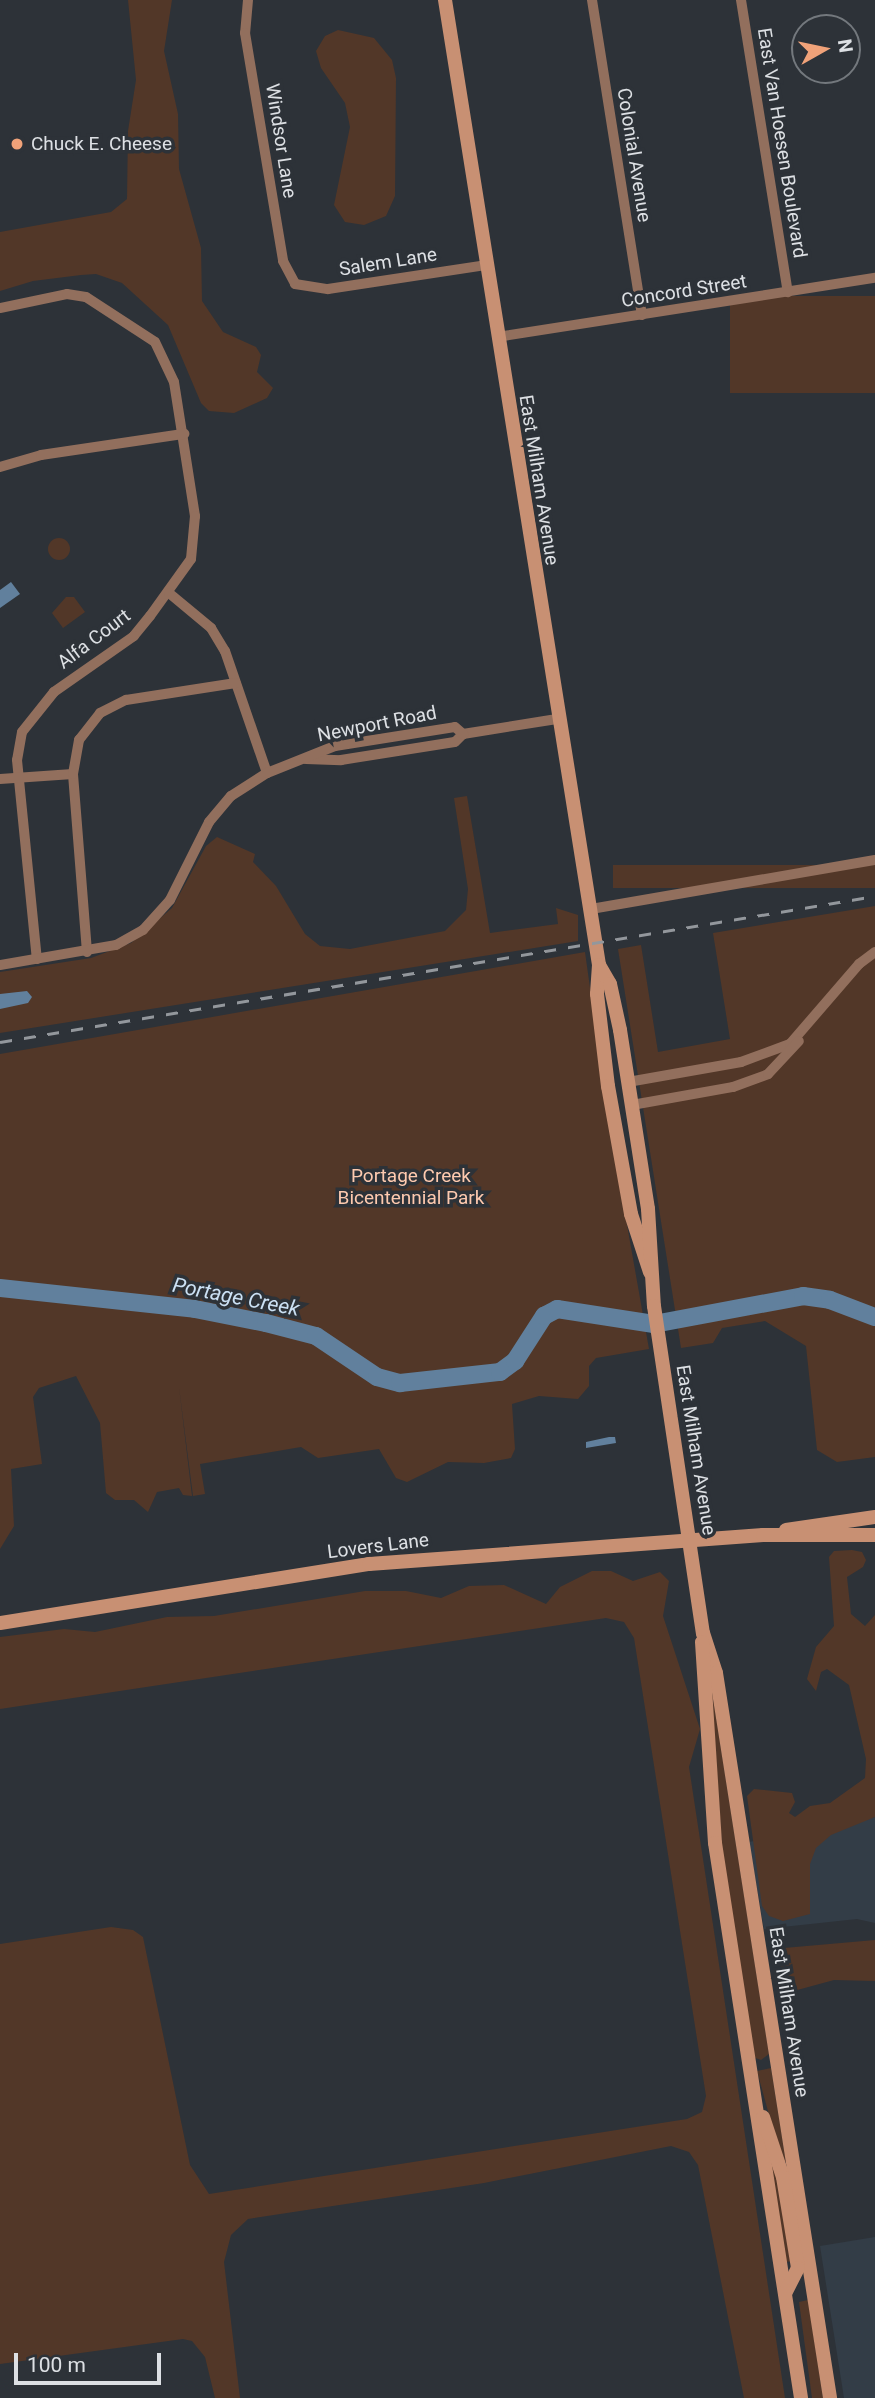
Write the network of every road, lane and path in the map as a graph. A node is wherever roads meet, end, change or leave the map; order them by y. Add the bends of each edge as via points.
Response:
1 (248, 0) edge
2 (444, 0) edge
3 (592, 0) edge
4 (741, 0) edge
5 (487, 265) junction
6 (875, 278) edge
7 (295, 284) joint
8 (788, 292) junction
9 (0, 308) edge
10 (642, 315) junction
11 (497, 337) junction
12 (184, 434) junction
13 (0, 467) edge
14 (169, 593) junction
15 (236, 683) junction
16 (556, 719) junction
17 (267, 773) junction
18 (73, 775) junction
19 (20, 778) junction
20 (0, 779) edge
21 (875, 860) edge
22 (591, 909) junction
23 (87, 952) junction
24 (875, 952) edge
25 (37, 959) junction
26 (0, 965) edge
27 (599, 965) junction
28 (812, 1021) junction
29 (714, 1067) junction
30 (628, 1082) junction
31 (719, 1090) junction
32 (632, 1105) junction
33 (650, 1272) junction
34 (875, 1517) edge
35 (763, 1535) junction
36 (875, 1535) edge
37 (691, 1539) junction
38 (0, 1623) edge
39 (703, 1633) junction
40 (754, 2096) junction
41 (803, 2267) junction
42 (785, 2293) junction
43 (801, 2398) edge
44 (830, 2398) edge

1 - 7 street, Windsor Lane via 244,19 249,60 283,261
2 - 5 street, East Milham Avenue
3 - 10 street, Colonial Avenue
4 - 8 street, East Van Hoesen Boulevard
5 - 7 street, Salem Lane via 328,289
5 - 11 street, East Milham Avenue
6 - 8 street, Concord Street
8 - 10 street, Concord Street
9 - 12 street, Alfa Court via 67,294 86,297 133,324 155,342 170,366
10 - 11 street, Concord Street
11 - 16 street, East Milham Avenue
12 - 13 street
12 - 14 street, Alfa Court via 196,539 191,559
14 - 15 street via 211,628
14 - 19 street, Alfa Court via 134,636 38,706 20,739
15 - 17 street
15 - 18 street via 126,699 113,705 100,713 79,740
16 - 17 street, Newport Road via 463,734 456,742 341,760 296,759
16 - 22 street, East Milham Avenue
17 - 23 street, Newport Road via 231,796 209,822 160,915 116,945
18 - 19 street
18 - 23 street
19 - 20 street
19 - 25 street, Alfa Court
21 - 22 street
22 - 27 street, East Milham Avenue
23 - 25 street, Newport Road
24 - 28 street via 859,964
25 - 26 street, Newport Road
27 - 30 street, East Milham Avenue via 610,984
27 - 33 street, East Milham Avenue via 597,994 608,1086 631,1214
28 - 29 street via 790,1044 768,1055
28 - 31 street via 788,1057 768,1074
29 - 30 street
29 - 31 street
30 - 32 street, East Milham Avenue
31 - 32 street
32 - 33 street, East Milham Avenue via 648,1209
33 - 37 street, East Milham Avenue
34 - 35 street, Lovers Lane
35 - 36 street, Lovers Lane
35 - 37 street, Lovers Lane
37 - 38 street, Lovers Lane via 369,1564
37 - 39 street, East Milham Avenue
39 - 40 street, East Milham Avenue via 700,1666 714,1831
39 - 41 street, East Milham Avenue via 716,1673
40 - 41 street via 783,2177
40 - 42 street, East Milham Avenue
41 - 42 street
41 - 44 street, East Milham Avenue
42 - 43 street, East Milham Avenue

